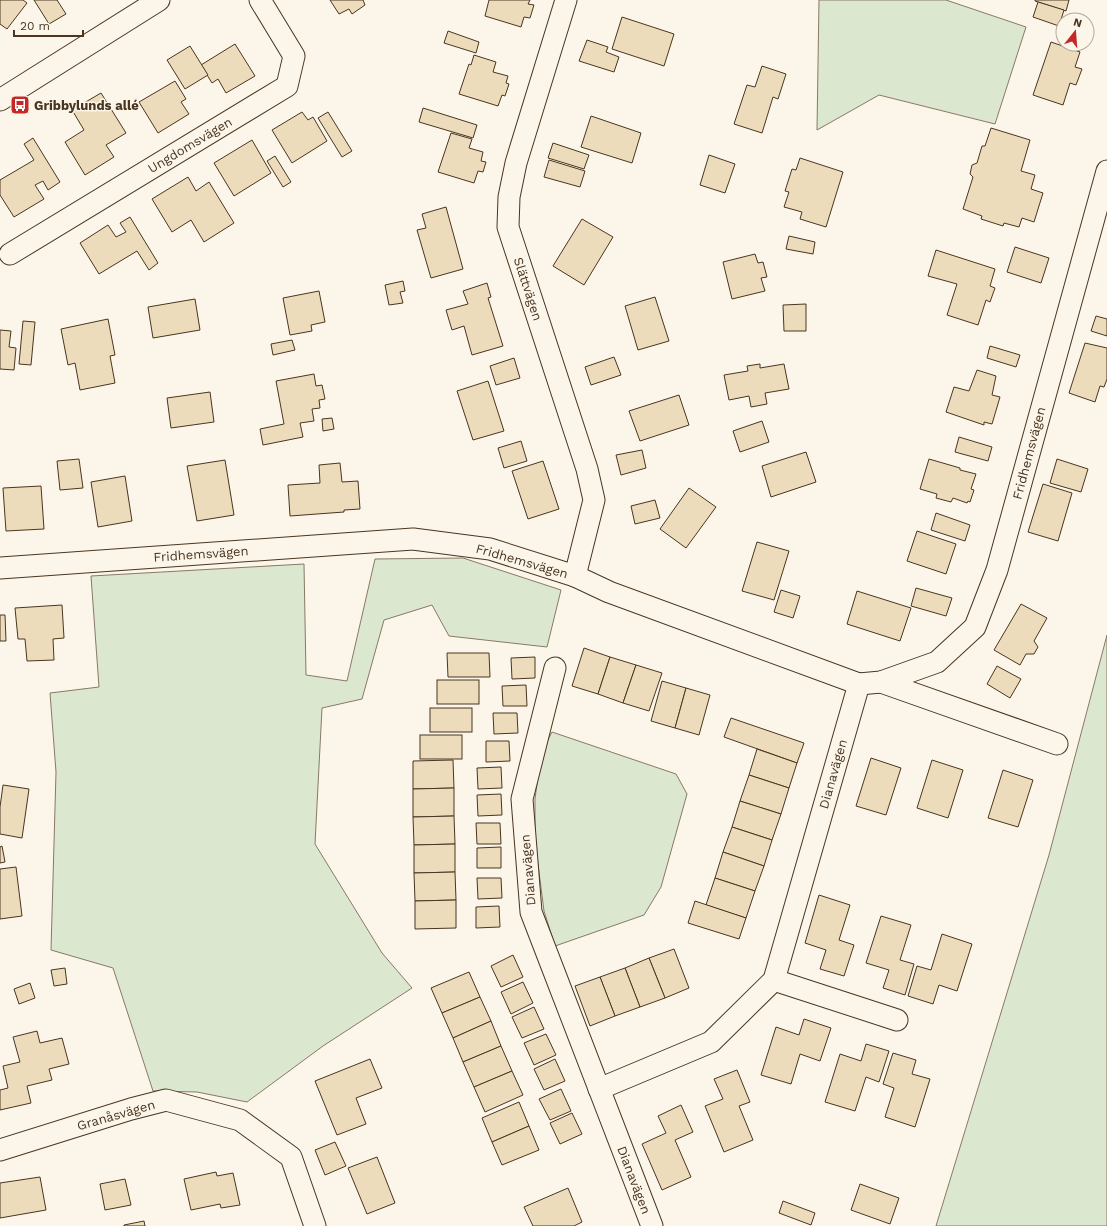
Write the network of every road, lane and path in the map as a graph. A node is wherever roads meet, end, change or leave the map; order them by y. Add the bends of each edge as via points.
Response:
1 (159, 0) edge
2 (260, 0) edge
3 (566, 0) edge
4 (0, 100) edge
5 (1107, 171) edge
6 (10, 254) dead end
7 (0, 568) edge
8 (575, 576) junction
9 (555, 668) dead end
10 (881, 682) junction
11 (859, 684) junction
12 (1056, 744) dead end
13 (774, 980) junction
14 (897, 1020) dead end
15 (599, 1088) junction
16 (0, 1150) edge
17 (315, 1226) edge
18 (652, 1226) edge

1 - 4 street
2 - 6 street, Ungdomsvägen via 294,56 287,86
3 - 8 street, Slättvägen via 516,163 509,196 508,227 587,469 594,500
5 - 10 street, Fridhemsvägen via 997,570 975,627 937,662
7 - 8 street, Fridhemsvägen via 413,539 490,549
8 - 11 street, Fridhemsvägen via 609,592
9 - 15 street, Dianavägen via 522,799 531,912
10 - 11 street, Fridhemsvägen
10 - 12 street, Fridhemsvägen
11 - 13 street, Dianavägen
13 - 14 street
13 - 15 street, Dianavägen via 711,1042
15 - 18 street, Dianavägen
16 - 17 street, Granåsvägen via 166,1100 240,1120 291,1157

